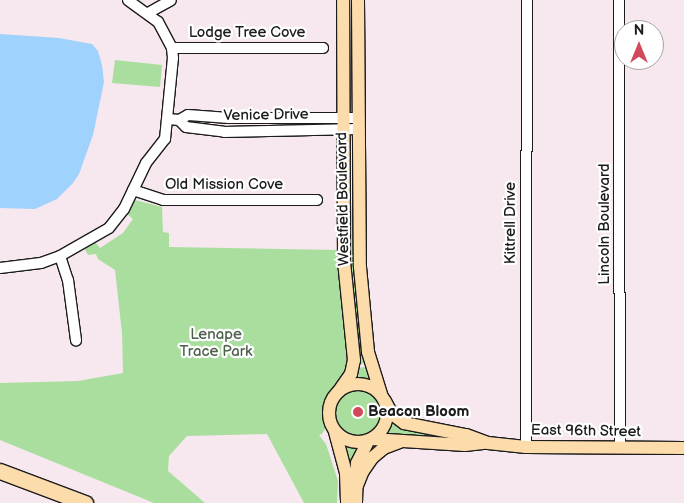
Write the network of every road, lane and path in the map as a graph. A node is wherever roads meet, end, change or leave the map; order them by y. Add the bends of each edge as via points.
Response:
1 (128, 0) edge
2 (170, 0) edge
3 (343, 0) edge
4 (358, 0) edge
5 (527, 0) edge
6 (619, 0) edge
7 (148, 13) junction
8 (172, 48) junction
9 (323, 48) dead end
10 (168, 119) junction
11 (343, 123) junction
12 (358, 123) junction
13 (133, 190) junction
14 (317, 200) dead end
15 (60, 256) junction
16 (0, 268) edge
17 (76, 340) dead end
18 (339, 391) junction
19 (383, 398) junction
20 (335, 432) junction
21 (370, 440) junction
22 (405, 440) junction
23 (488, 443) junction
24 (526, 447) junction
25 (620, 448) junction
26 (684, 448) edge
27 (0, 471) edge
28 (356, 488) junction
29 (85, 503) edge
30 (347, 503) edge
31 (356, 503) edge

1 - 7 street
2 - 7 street
3 - 11 main road, Westfield Boulevard
4 - 12 main road, Westfield Boulevard
5 - 24 street, Kittrell Drive
6 - 25 street, Lincoln Boulevard
7 - 8 street via 158,22
8 - 9 street, Lodge Tree Cove
8 - 10 street
10 - 11 street, Venice Drive via 179,120 188,115
10 - 13 street via 165,139 146,163
11 - 12 street, Venice Drive
11 - 18 main road, Westfield Boulevard via 344,261 354,360
12 - 19 main road, Westfield Boulevard via 360,267 368,352
13 - 14 street, Old Mission Cove via 163,200
13 - 15 street via 115,223
15 - 16 street via 41,263
15 - 17 street via 68,280
18 - 19 main road via 350,385 362,384
18 - 20 main road via 328,408 329,421
19 - 21 main road via 386,423
19 - 23 main road, East 96th Street via 392,414 404,423 466,435
20 - 21 main road via 350,442
20 - 30 main road via 346,473
21 - 22 main road, East 96th Street
21 - 28 main road via 359,457
22 - 23 main road, East 96th Street via 465,446
22 - 28 main road via 392,444 372,458
23 - 24 main road, East 96th Street
24 - 25 main road, East 96th Street
25 - 26 main road, East 96th Street
27 - 29 highway
28 - 31 main road

